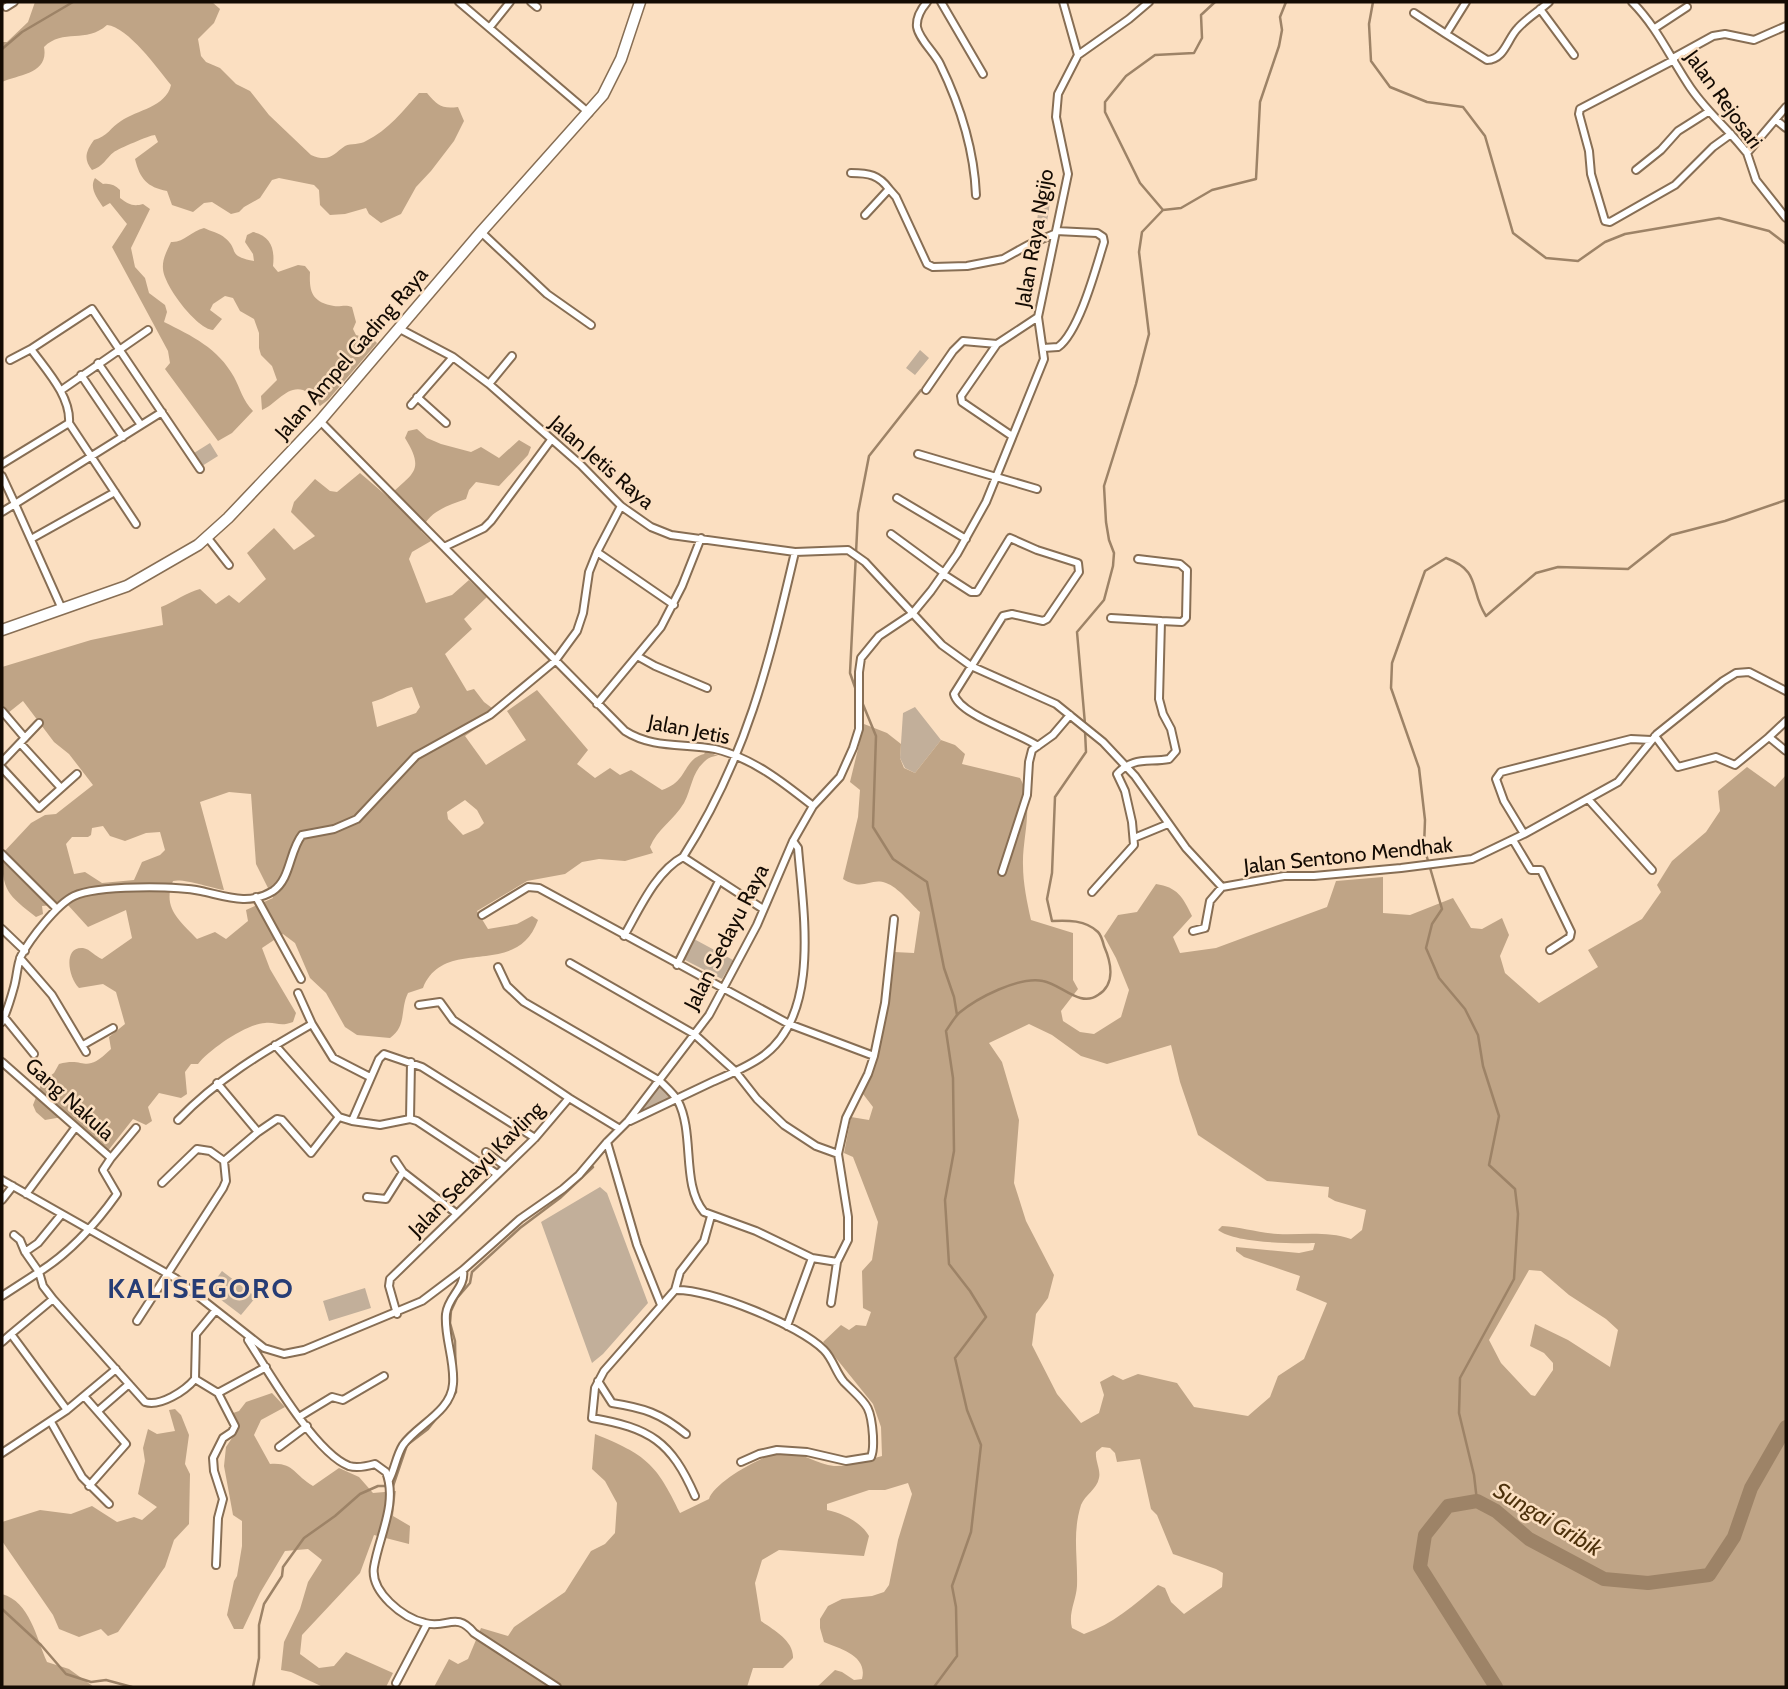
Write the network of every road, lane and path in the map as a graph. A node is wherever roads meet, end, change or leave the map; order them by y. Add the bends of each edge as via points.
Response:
1 (14, 2) edge
2 (459, 2) edge
3 (510, 2) edge
4 (640, 2) edge
5 (927, 2) edge
6 (941, 2) edge
7 (1063, 2) edge
8 (1149, 2) edge
9 (1466, 2) edge
10 (1549, 2) edge
11 (1632, 2) edge
12 (6, 7) dead end
13 (1687, 7) dead end
14 (1540, 9) junction
15 (1414, 13) dead end
16 (1786, 26) edge
17 (490, 27) junction
18 (1655, 28) junction
19 (1446, 34) junction
20 (1078, 55) junction
21 (1574, 55) dead end
22 (1673, 59) junction
23 (983, 74) dead end
24 (1786, 107) edge
25 (1708, 111) junction
26 (589, 113) junction
27 (1776, 120) junction
28 (1786, 128) edge
29 (1731, 134) junction
30 (1747, 153) junction
31 (1636, 170) dead end
32 (851, 173) dead end
33 (889, 189) junction
34 (976, 195) dead end
35 (865, 215) dead end
36 (1786, 218) edge
37 (481, 232) junction
38 (1055, 233) junction
39 (1038, 317) junction
40 (591, 326) dead end
41 (398, 328) junction
42 (148, 330) dead end
43 (998, 344) junction
44 (120, 348) junction
45 (1043, 348) junction
46 (31, 349) junction
47 (512, 356) dead end
48 (453, 357) junction
49 (10, 360) dead end
50 (98, 363) junction
51 (81, 375) junction
52 (489, 384) junction
53 (63, 389) dead end
54 (926, 390) dead end
55 (417, 397) junction
56 (411, 405) dead end
57 (162, 412) junction
58 (320, 421) junction
59 (69, 423) junction
60 (446, 423) dead end
61 (141, 425) junction
62 (1012, 436) junction
63 (122, 438) junction
64 (551, 440) junction
65 (918, 454) dead end
66 (91, 456) junction
67 (2, 464) edge
68 (200, 469) dead end
69 (2, 477) edge
70 (996, 478) junction
71 (1037, 489) dead end
72 (115, 492) junction
73 (897, 498) dead end
74 (15, 504) junction
75 (621, 506) junction
76 (2, 513) edge
77 (136, 524) dead end
78 (891, 534) dead end
79 (207, 537) junction
80 (701, 538) junction
81 (966, 538) junction
82 (31, 539) junction
83 (444, 547) junction
84 (597, 552) junction
85 (795, 552) junction
86 (1138, 559) dead end
87 (229, 565) dead end
88 (943, 573) junction
89 (674, 605) junction
90 (62, 609) junction
91 (912, 614) junction
92 (1111, 618) dead end
93 (1161, 621) junction
94 (2, 630) edge
95 (637, 656) junction
96 (555, 661) junction
97 (971, 666) junction
98 (707, 688) dead end
99 (1786, 691) edge
100 (597, 704) junction
101 (2, 711) edge
102 (1070, 715) junction
103 (1786, 721) edge
104 (39, 723) dead end
105 (1769, 737) junction
106 (1653, 738) junction
107 (22, 741) junction
108 (1038, 746) junction
109 (1786, 751) edge
110 (737, 756) junction
111 (2, 762) edge
112 (1125, 765) junction
113 (2, 768) edge
114 (77, 774) dead end
115 (61, 789) junction
116 (1588, 799) junction
117 (813, 806) junction
118 (1168, 824) junction
119 (1524, 834) junction
120 (1135, 838) junction
121 (1513, 840) junction
122 (793, 841) junction
123 (2, 854) edge
124 (683, 857) junction
125 (1653, 870) dead end
126 (1002, 872) dead end
127 (719, 881) junction
128 (1222, 887) junction
129 (1092, 892) dead end
130 (256, 897) junction
131 (57, 909) junction
132 (763, 909) junction
133 (482, 915) dead end
134 (894, 919) dead end
135 (2, 929) edge
136 (1193, 931) dead end
137 (624, 936) junction
138 (1550, 950) dead end
139 (22, 954) junction
140 (570, 963) dead end
141 (677, 965) junction
142 (498, 967) dead end
143 (301, 979) dead end
144 (724, 989) junction
145 (298, 993) dead end
146 (419, 1005) dead end
147 (3, 1019) edge
148 (789, 1024) junction
149 (309, 1026) junction
150 (113, 1028) dead end
151 (694, 1034) junction
152 (275, 1045) junction
153 (34, 1054) dead end
154 (874, 1056) junction
155 (2, 1062) edge
156 (411, 1062) junction
157 (735, 1071) junction
158 (370, 1077) junction
159 (660, 1081) junction
160 (218, 1083) junction
161 (569, 1098) junction
162 (677, 1099) junction
163 (339, 1117) junction
164 (410, 1119) junction
165 (178, 1120) dead end
166 (352, 1121) junction
167 (628, 1121) junction
168 (75, 1128) junction
169 (136, 1128) dead end
170 (620, 1129) junction
171 (258, 1132) junction
172 (535, 1138) junction
173 (607, 1142) junction
174 (486, 1152) dead end
175 (838, 1154) junction
176 (111, 1158) junction
177 (395, 1160) dead end
178 (224, 1161) junction
179 (505, 1166) junction
180 (403, 1172) junction
181 (497, 1174) junction
182 (2, 1180) edge
183 (162, 1183) dead end
184 (13, 1186) junction
185 (26, 1194) junction
186 (367, 1197) dead end
187 (2, 1200) edge
188 (457, 1214) junction
189 (61, 1215) junction
190 (711, 1216) junction
191 (88, 1230) junction
192 (14, 1235) dead end
193 (25, 1252) junction
194 (812, 1258) junction
195 (837, 1262) junction
196 (463, 1270) junction
197 (39, 1272) junction
198 (167, 1273) junction
199 (675, 1290) junction
200 (2, 1296) edge
201 (53, 1298) junction
202 (831, 1303) dead end
203 (661, 1305) junction
204 (215, 1311) junction
205 (397, 1314) junction
206 (137, 1321) dead end
207 (787, 1326) junction
208 (11, 1334) junction
209 (245, 1335) junction
210 (2, 1342) edge
211 (270, 1350) junction
212 (265, 1366) junction
213 (116, 1369) junction
214 (384, 1376) dead end
215 (195, 1378) junction
216 (598, 1381) junction
217 (129, 1384) junction
218 (218, 1393) junction
219 (83, 1396) junction
220 (67, 1410) junction
221 (98, 1411) junction
222 (299, 1417) junction
223 (51, 1422) junction
224 (307, 1426) junction
225 (686, 1434) dead end
226 (279, 1447) dead end
227 (2, 1453) edge
228 (741, 1462) dead end
229 (390, 1485) junction
230 (89, 1486) junction
231 (695, 1496) dead end
232 (109, 1504) dead end
233 (216, 1565) dead end
234 (427, 1624) junction
235 (396, 1683) dead end
236 (556, 1687) edge

1 - 12 street
2 - 17 street
3 - 17 street
4 - 26 main road, Jalan Ampel Gading Raya via 617,69
5 - 34 street via 917,27 957,102 975,171
6 - 23 street
7 - 20 street
8 - 20 street, Jalan Raya Ngijo
9 - 19 street
10 - 14 street
11 - 18 street, Jalan Rejosari
13 - 18 street
14 - 19 street via 1518,27 1505,50 1492,60
14 - 21 street
15 - 19 street
16 - 22 street via 1754,40 1713,36
17 - 26 street
18 - 22 street, Jalan Rejosari
20 - 38 street, Jalan Raya Ngijo via 1055,104 1068,174
22 - 25 street, Jalan Rejosari
22 - 29 street via 1580,109 1605,221 1675,184
24 - 27 street
25 - 29 street, Jalan Rejosari
25 - 31 street via 1678,131
26 - 37 main road, Jalan Ampel Gading Raya
27 - 28 street
27 - 30 street
29 - 30 street, Jalan Rejosari
30 - 36 street, Jalan Rejosari via 1756,180
32 - 33 street via 880,177
33 - 35 street
33 - 38 street via 929,266 967,266 1003,259
37 - 40 street via 547,294
37 - 41 main road, Jalan Ampel Gading Raya
38 - 39 street, Jalan Raya Ngijo
38 - 45 street via 1097,233 1104,242 1070,335 1058,347
39 - 43 street
39 - 45 street, Jalan Raya Ngijo
41 - 48 street, Jalan Jetis Raya
41 - 58 main road, Jalan Ampel Gading Raya
42 - 44 street
43 - 54 street via 963,341
43 - 62 street via 961,399
44 - 46 street via 92,309
44 - 50 street
44 - 57 street
45 - 62 street, Jalan Raya Ngijo via 1044,364
46 - 49 street
46 - 59 street via 64,397
47 - 52 street
48 - 52 street, Jalan Jetis Raya
48 - 55 street
50 - 51 street
50 - 61 street
51 - 53 street
51 - 63 street
52 - 64 street, Jalan Jetis Raya
55 - 56 street
55 - 60 street
57 - 61 street
57 - 68 street
58 - 79 main road, Jalan Ampel Gading Raya
58 - 83 street, Jalan Jetis
59 - 66 street
59 - 67 street
61 - 63 street
62 - 70 street, Jalan Raya Ngijo
63 - 66 street
64 - 75 street, Jalan Jetis Raya
64 - 83 street via 484,528
65 - 70 street
66 - 72 street
66 - 74 street
69 - 74 street
70 - 71 street
70 - 81 street, Jalan Raya Ngijo
72 - 77 street
72 - 82 street
73 - 81 street
74 - 76 street
74 - 82 street
75 - 80 street, Jalan Jetis Raya via 651,527 671,535
75 - 84 street
78 - 88 street
79 - 87 street
79 - 90 main road, Jalan Ampel Gading Raya via 127,586
80 - 85 street, Jalan Jetis Raya
80 - 89 street
81 - 88 street, Jalan Raya Ngijo
82 - 90 street
83 - 96 street, Jalan Jetis
84 - 89 street
84 - 96 street via 578,631
85 - 91 street, Jalan Jetis Raya via 848,550
85 - 110 street via 759,697
86 - 93 street via 1186,567 1186,618
88 - 91 street, Jalan Raya Ngijo
88 - 97 street via 977,592 1010,538 1074,560 1080,567 1047,620 1003,615
89 - 95 street
90 - 94 main road, Jalan Ampel Gading Raya
91 - 97 street, Jalan Jetis Raya
91 - 117 street, Jalan Sedayu Raya via 879,636 861,659 859,729 853,748 840,777
92 - 93 street
93 - 112 street via 1159,699 1175,754
95 - 98 street
95 - 100 street
96 - 100 street, Jalan Jetis
96 - 130 street via 490,715 416,756 357,820 302,835 279,885
97 - 102 street, Jalan Sentono Mendhak via 1056,704
97 - 108 street via 954,694 957,701
99 - 106 street, Jalan Sentono Mendhak via 1741,672
100 - 110 street, Jalan Jetis via 625,731 651,742
101 - 107 street
102 - 108 street
102 - 112 street, Jalan Sentono Mendhak
103 - 105 street
104 - 107 street
105 - 106 street via 1735,765 1716,757 1678,767
105 - 109 street
106 - 116 street, Jalan Sentono Mendhak via 1618,782
106 - 119 street via 1631,739 1501,772 1496,779 1504,801
107 - 111 street
107 - 115 street
108 - 126 street via 1032,750 1027,795
110 - 117 street, Jalan Jetis via 777,778
110 - 124 street
112 - 118 street, Jalan Sentono Mendhak
112 - 120 street via 1116,776 1125,791
113 - 115 street via 39,808
114 - 115 street
116 - 119 street, Jalan Sentono Mendhak
116 - 125 street
117 - 122 street, Jalan Sedayu Raya
118 - 120 street
118 - 128 street, Jalan Sentono Mendhak
119 - 121 street, Jalan Sentono Mendhak
120 - 129 street via 1134,845
121 - 128 street, Jalan Sentono Mendhak via 1472,859 1284,876
121 - 138 street via 1530,869 1541,870 1571,932
122 - 132 street, Jalan Sedayu Raya
122 - 148 street via 798,848 803,905 803,963 797,1007
123 - 131 street
124 - 127 street
124 - 137 street via 658,881
127 - 132 street
127 - 141 street
128 - 136 street via 1210,901 1205,928
130 - 131 street via 230,899 198,891 120,889 76,895
130 - 143 street
131 - 139 street
132 - 144 street, Jalan Sedayu Raya
133 - 137 street via 533,886
134 - 154 street via 886,1003
135 - 139 street
137 - 141 street
139 - 147 street
139 - 150 street via 84,1049
140 - 151 street
141 - 144 street
142 - 159 street via 507,986 524,1002
144 - 148 street
144 - 151 street, Jalan Sedayu Raya
145 - 149 street
146 - 161 street via 440,1002 453,1020
147 - 153 street
148 - 154 street
148 - 157 street via 766,1054
149 - 152 street
149 - 158 street via 333,1058
151 - 157 street
151 - 159 street, Jalan Sedayu Raya
152 - 160 street
152 - 163 street
154 - 175 street via 846,1118
155 - 168 street, Gang Nakula
156 - 158 street via 384,1054
156 - 164 street
156 - 172 street
157 - 162 street
157 - 175 street via 784,1125
158 - 166 street
159 - 162 street
159 - 167 street, Jalan Sedayu Raya
160 - 165 street
160 - 171 street
161 - 170 street, Jalan Sedayu Kavling
161 - 172 street, Jalan Sedayu Kavling
162 - 167 street
162 - 190 street via 684,1115 696,1199
163 - 166 street
163 - 171 street via 311,1153 279,1119
164 - 166 street via 380,1125
164 - 181 street
167 - 170 street, Jalan Sedayu Raya
168 - 176 street, Gang Nakula
168 - 185 street
169 - 176 street
170 - 173 street, Jalan Sedayu Raya
171 - 178 street
172 - 179 street, Jalan Sedayu Kavling
173 - 196 street, Jalan Sedayu Raya via 579,1175
173 - 203 street
174 - 179 street
175 - 195 street via 848,1240
176 - 191 street, Gang Nakula via 103,1170 117,1194
177 - 180 street
178 - 183 street via 197,1149
178 - 198 street via 223,1188
179 - 181 street, Jalan Sedayu Kavling
180 - 186 street via 386,1199
180 - 188 street
181 - 188 street, Jalan Sedayu Kavling
182 - 184 street
184 - 185 street
184 - 187 street
185 - 189 street
188 - 205 street, Jalan Sedayu Kavling via 390,1279
189 - 191 street
189 - 193 street
190 - 194 street
190 - 199 street via 704,1241 680,1272
191 - 197 street via 69,1252
191 - 198 street
192 - 193 street
193 - 197 street
194 - 195 street
194 - 207 street
195 - 202 street
196 - 205 street, Jalan Sedayu Raya
196 - 229 street via 463,1283 446,1312 451,1392 429,1422 401,1448
197 - 200 street
197 - 201 street
198 - 204 street
198 - 206 street
199 - 203 street
199 - 207 street via 729,1301
201 - 208 street
201 - 213 street
203 - 216 street
204 - 209 street
204 - 215 street via 196,1334
205 - 211 street, Jalan Sedayu Raya via 294,1353
207 - 228 street via 824,1349 841,1379 869,1408 874,1451 871,1457 846,1461 777,1450
208 - 210 street
208 - 220 street
209 - 211 street
209 - 212 street
211 - 212 street
212 - 218 street
212 - 222 street
213 - 217 street
213 - 219 street
214 - 222 street via 343,1399 332,1397
215 - 217 street via 181,1391 149,1404
215 - 218 street
216 - 225 street via 612,1403 651,1411
216 - 231 street via 592,1418 631,1426 652,1436 675,1458
217 - 221 street
218 - 233 street via 235,1426 213,1458 223,1499
219 - 220 street
219 - 221 street
220 - 223 street
221 - 230 street via 126,1444
222 - 224 street
223 - 227 street
223 - 230 street
224 - 226 street
224 - 229 street via 334,1456 351,1467 383,1467
229 - 234 street via 389,1511 373,1574 390,1602
230 - 232 street
234 - 235 street
234 - 236 street via 459,1620

